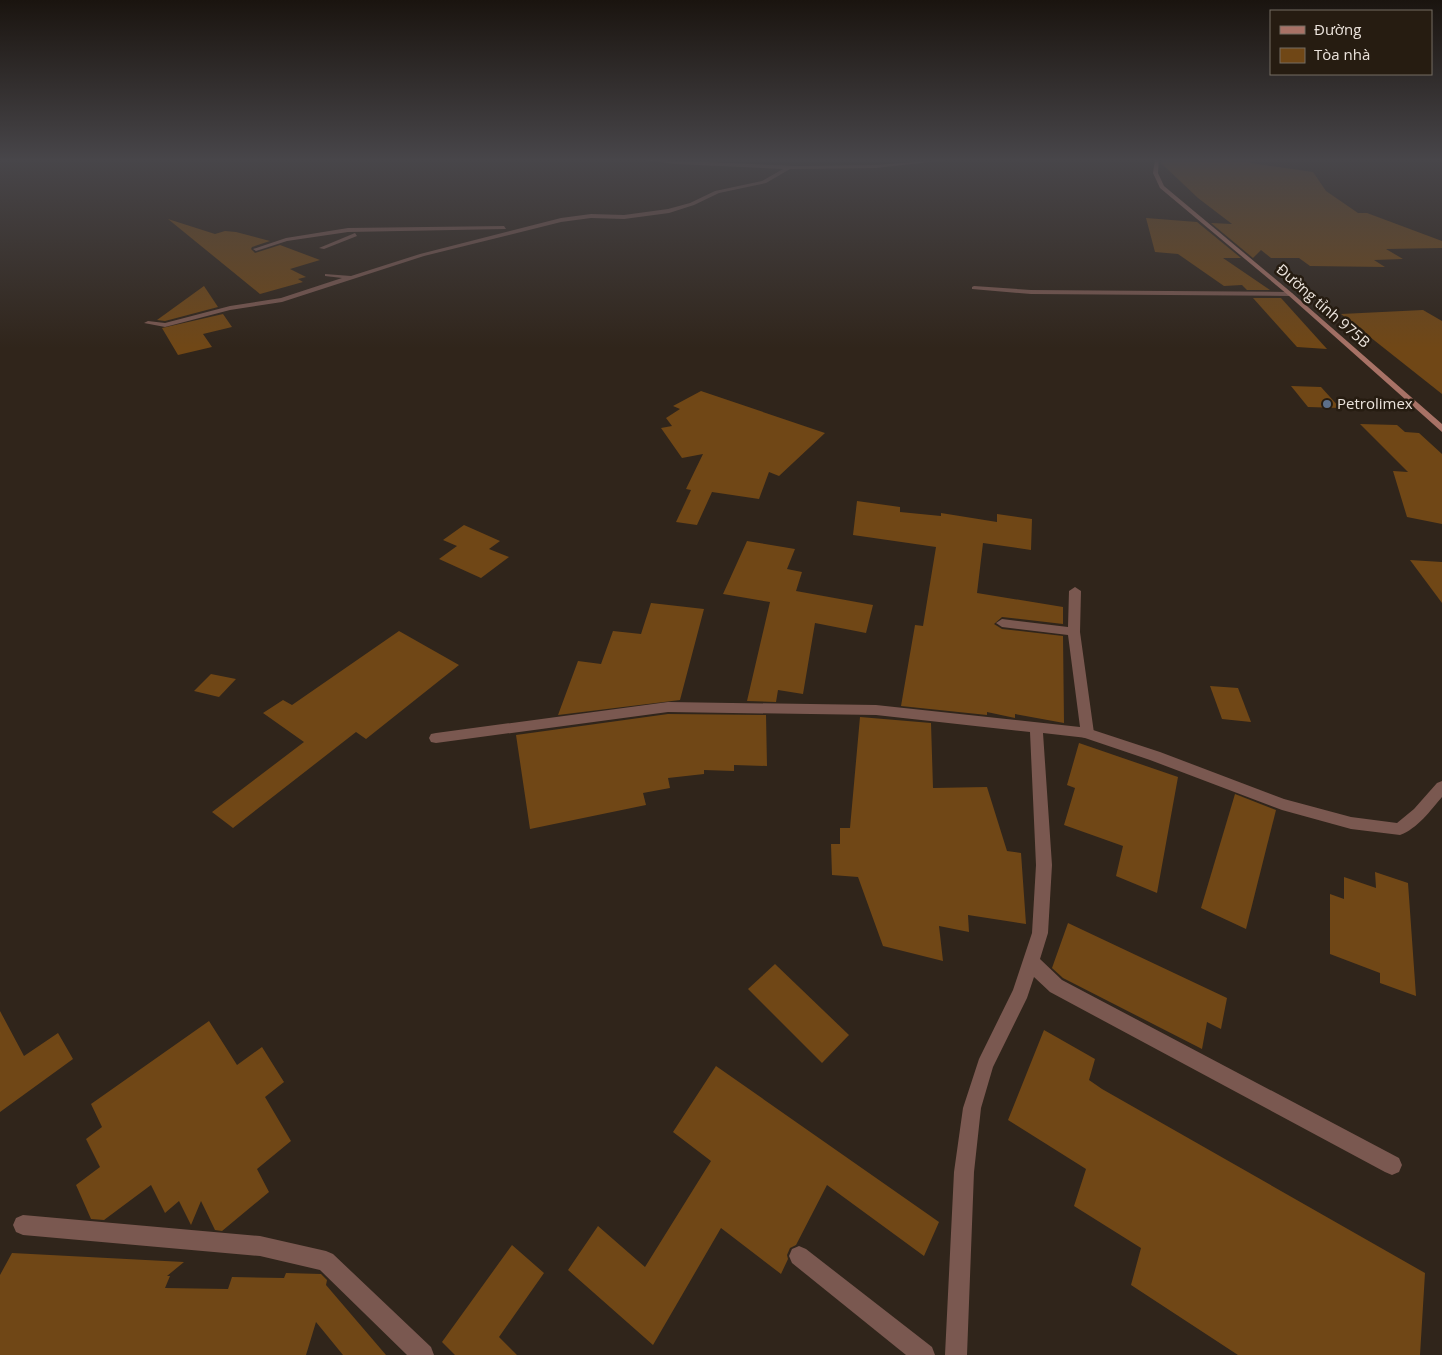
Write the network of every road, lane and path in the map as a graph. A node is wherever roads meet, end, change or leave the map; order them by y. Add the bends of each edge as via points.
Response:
1 (559, 222) edge
2 (1204, 222) edge
3 (534, 228) junction
4 (371, 229) junction
5 (256, 248) dead end
6 (322, 248) dead end
7 (327, 275) dead end
8 (357, 277) junction
9 (974, 288) dead end
10 (1290, 294) junction
11 (148, 323) dead end
12 (1442, 429) edge
13 (1075, 591) dead end
14 (1002, 623) dead end
15 (1074, 632) junction
16 (1036, 727) junction
17 (1087, 733) junction
18 (436, 738) dead end
19 (1442, 787) edge
20 (1030, 962) junction
21 (1392, 1165) dead end
22 (23, 1225) dead end
23 (799, 1256) dead end
24 (423, 1355) edge
25 (924, 1355) edge
26 (956, 1355) edge

1 - 3 street
2 - 10 main road, Đường tỉnh 975B
3 - 4 street
3 - 8 street via 438,250
4 - 5 street via 296,238
4 - 6 street
7 - 8 street
8 - 11 street via 282,300 230,308 165,325
9 - 10 street via 1031,292
10 - 12 main road, Đường tỉnh 975B
13 - 15 street
14 - 15 street
15 - 17 street
16 - 17 street
16 - 18 street via 876,710 668,707
16 - 20 street via 1044,865 1040,933
17 - 19 street via 1282,804 1351,823 1400,829
20 - 21 street via 1056,986
20 - 26 street via 1021,992 985,1066 972,1108 964,1172
22 - 24 street via 260,1246 326,1261
23 - 25 street

